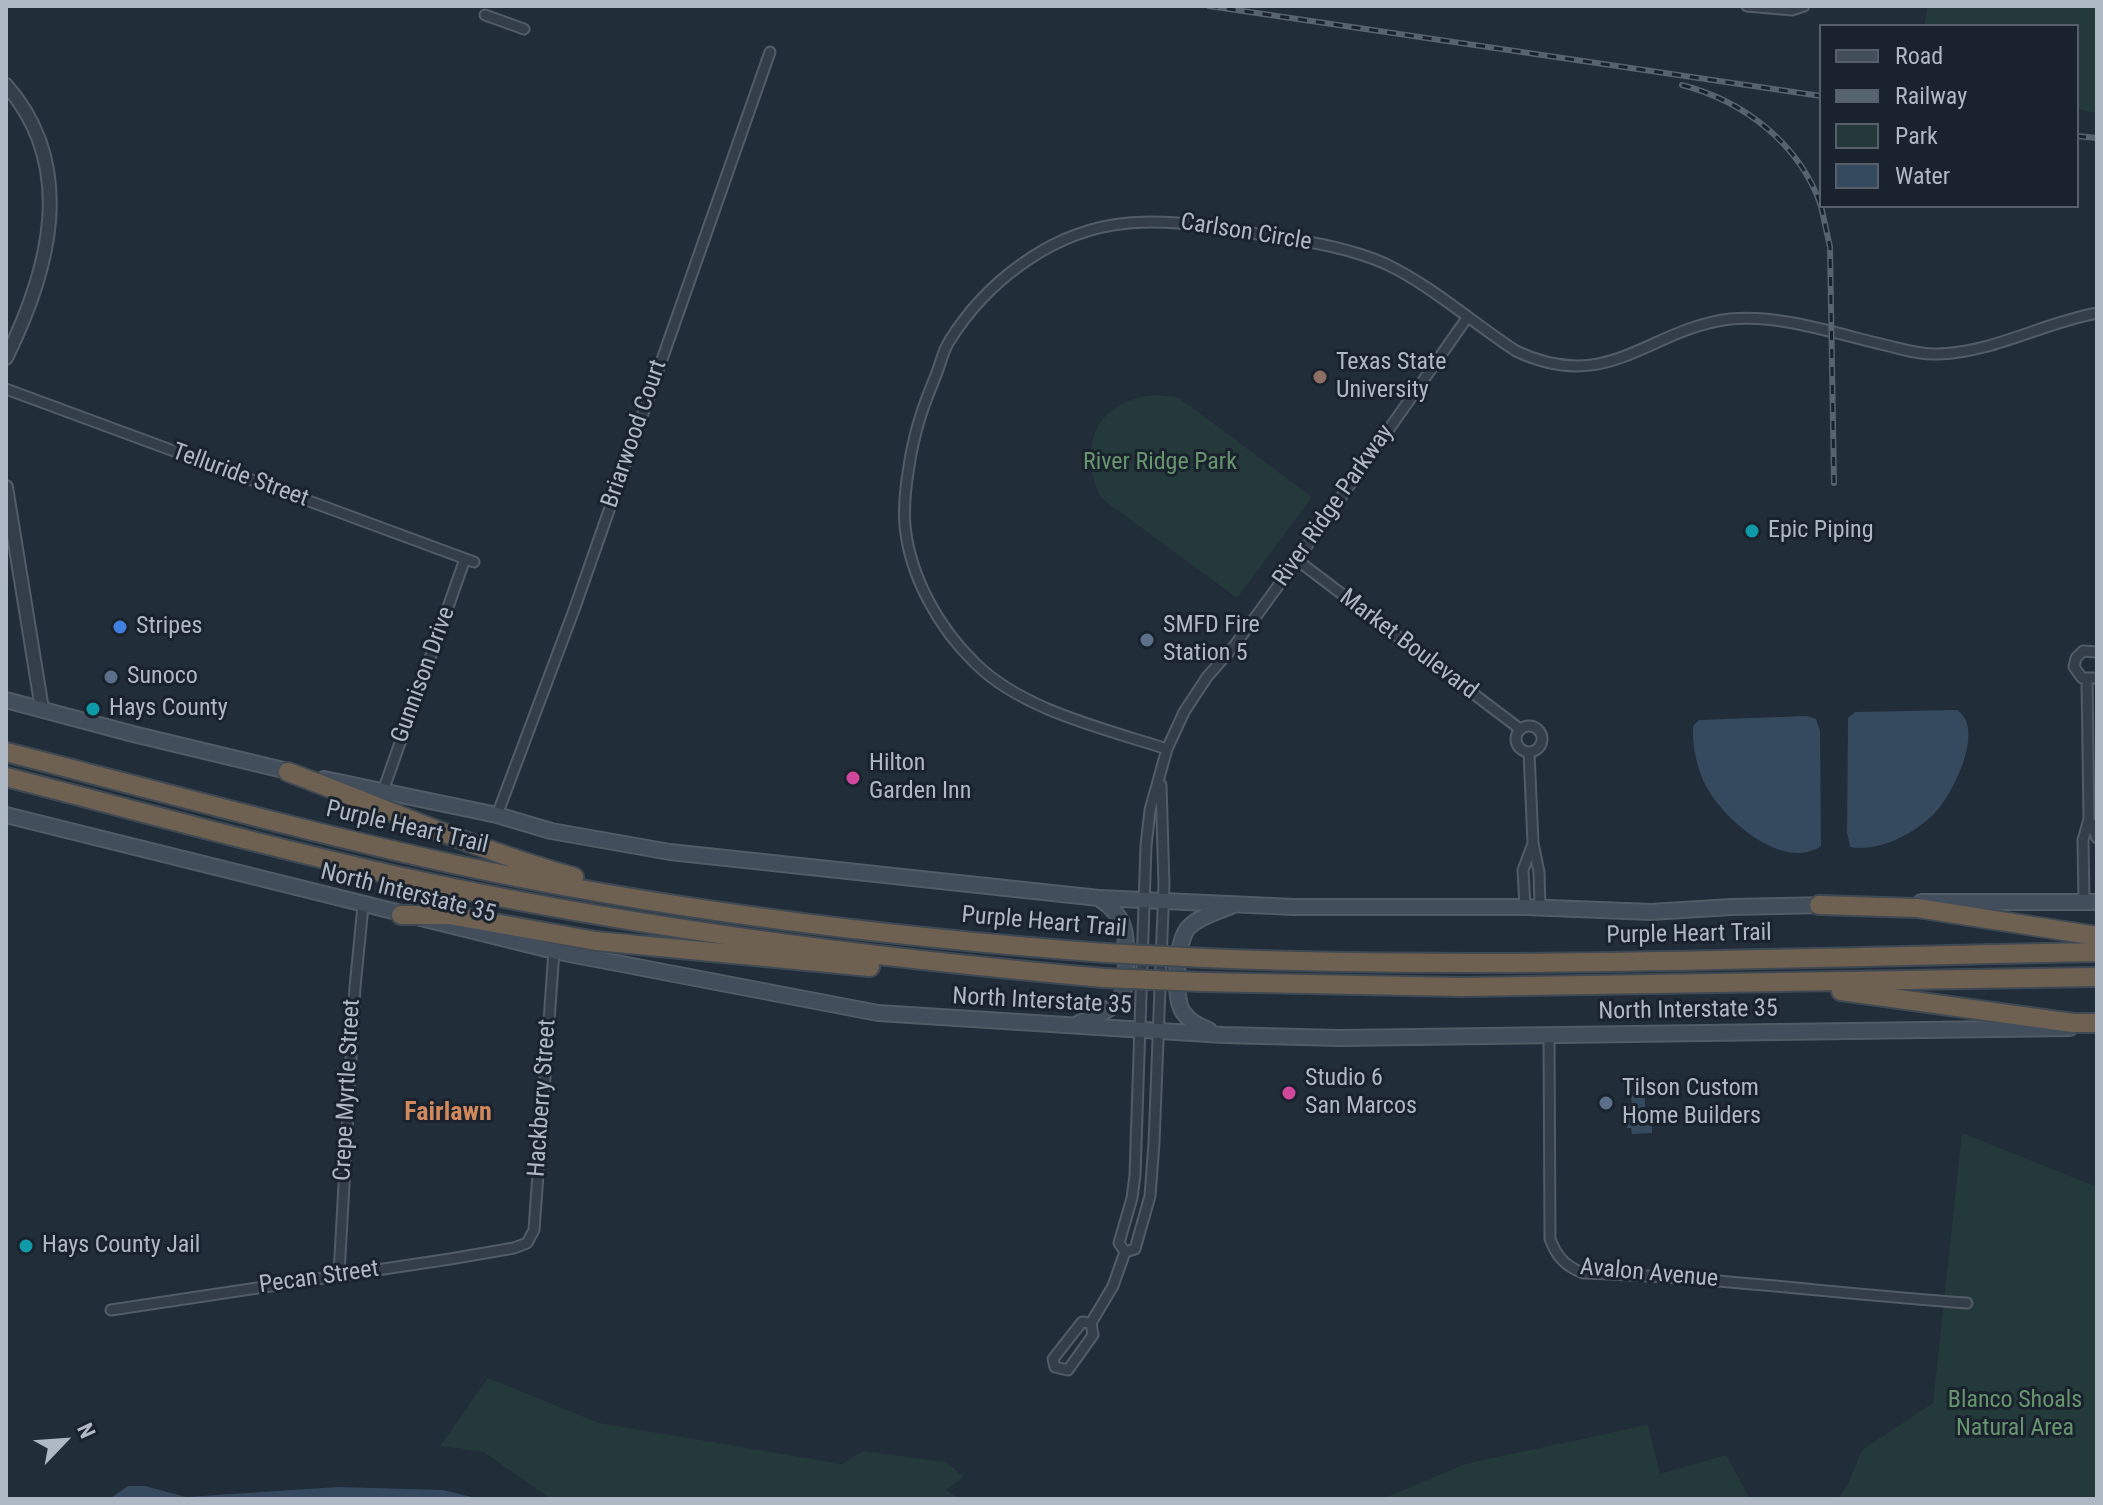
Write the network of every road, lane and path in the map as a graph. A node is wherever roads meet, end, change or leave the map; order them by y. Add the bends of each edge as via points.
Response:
1 (1747, 6) edge
2 (1804, 6) edge
3 (485, 15) dead end
4 (524, 29) dead end
5 (770, 52) dead end
6 (6, 85) edge
7 (2097, 313) edge
8 (1467, 318) junction
9 (6, 358) edge
10 (6, 389) edge
11 (6, 487) edge
12 (1297, 560) junction
13 (470, 561) joint
14 (2095, 648) edge
15 (2092, 679) edge
16 (6, 700) edge
17 (42, 709) junction
18 (1520, 729) junction
19 (1167, 749) junction
20 (6, 752) edge
21 (1529, 752) junction
22 (288, 772) junction
23 (6, 777) edge
24 (1160, 780) junction
25 (383, 791) junction
26 (6, 815) edge
27 (497, 815) junction
28 (2089, 819) junction
29 (2097, 838) edge
30 (1533, 843) junction
31 (1099, 898) junction
32 (1145, 900) junction
33 (661, 901) junction
34 (1163, 901) junction
35 (2090, 902) edge
36 (1233, 905) junction
37 (1819, 905) junction
38 (363, 906) junction
39 (1533, 908) junction
40 (401, 915) junction
41 (2097, 936) edge
42 (554, 951) junction
43 (2097, 952) edge
44 (2097, 977) edge
45 (1104, 978) junction
46 (1775, 983) junction
47 (1075, 1024) junction
48 (2097, 1025) edge
49 (1141, 1029) junction
50 (1158, 1030) junction
51 (1223, 1035) junction
52 (1549, 1035) junction
53 (527, 1243) joint
54 (1125, 1252) junction
55 (339, 1274) junction
56 (1967, 1303) dead end
57 (111, 1310) dead end
58 (1091, 1323) junction

1 - 2 street
3 - 4 street
5 - 27 street, Briarwood Court
6 - 9 street via 34,129 48,175 50,209 40,277
7 - 8 street, Carlson Circle via 1997,344 1939,354 1784,322 1731,319 1591,366 1534,360
8 - 12 street, River Ridge Parkway
8 - 19 street, Carlson Circle via 1387,265 1345,249 1161,221 1112,225 1072,237 1020,264 948,343 916,426 904,507 913,565 934,609 976,665 1009,690 1041,707
10 - 13 street, Telluride Street
11 - 17 street
12 - 18 street, Market Boulevard
12 - 19 street, River Ridge Parkway via 1207,677
13 - 25 street, Gunnison Drive
14 - 15 street via 2079,654 2075,662 2079,676
15 - 28 street
16 - 17 main road
17 - 22 main road
18 - 21 street, Market Boulevard via 1517,744
18 - 21 street, Market Boulevard via 1535,726 1542,735 1540,747
19 - 24 street, River Ridge Parkway
20 - 33 highway, Purple Heart Trail via 454,864
21 - 30 street, Market Boulevard
22 - 25 main road
22 - 33 highway via 517,860
23 - 45 highway, Purple Heart Trail via 393,875 614,918 866,955
24 - 32 street, River Ridge Parkway via 1149,822
24 - 34 street, River Ridge Parkway
25 - 27 main road
26 - 38 main road, North Interstate 35
27 - 31 main road via 551,831 670,852
28 - 29 street
28 - 35 street via 2083,840
30 - 39 street, Market Boulevard via 1539,872
30 - 39 street, Market Boulevard via 1523,870
31 - 32 main road
31 - 47 main road via 1113,907 1127,933 1126,986 1105,1012
32 - 34 main road
32 - 49 street, River Ridge Parkway
33 - 43 highway, Purple Heart Trail, bridge via 898,934 1205,958 1465,963
34 - 36 main road
34 - 50 street, River Ridge Parkway
35 - 37 main road
36 - 39 main road
36 - 51 main road via 1190,926 1180,942 1177,1002 1196,1025
37 - 39 main road via 1651,912
37 - 41 highway via 1917,908
38 - 40 main road, North Interstate 35
38 - 55 street, Crepe Myrtle Street
40 - 42 main road, North Interstate 35
40 - 45 highway via 449,915 596,941 777,960 1016,978
42 - 47 main road, North Interstate 35 via 878,1013
42 - 53 street, Hackberry Street via 534,1230
44 - 46 highway, Purple Heart Trail
45 - 46 highway, Purple Heart Trail, bridge via 1368,987
46 - 48 highway
47 - 49 main road, North Interstate 35
48 - 52 main road, North Interstate 35
49 - 50 main road, North Interstate 35
49 - 54 street, River Ridge Parkway via 1135,1175 1119,1243
50 - 51 main road, North Interstate 35
50 - 54 street, River Ridge Parkway via 1150,1196 1135,1249
51 - 52 main road, North Interstate 35
52 - 56 street, Avalon Avenue via 1550,1239 1570,1268
53 - 55 street, Pecan Street
54 - 58 street, River Ridge Parkway
55 - 57 street, Pecan Street
58 - 58 street, River Ridge Parkway via 1082,1322 1071,1334 1053,1359 1055,1367 1068,1370 1093,1335

